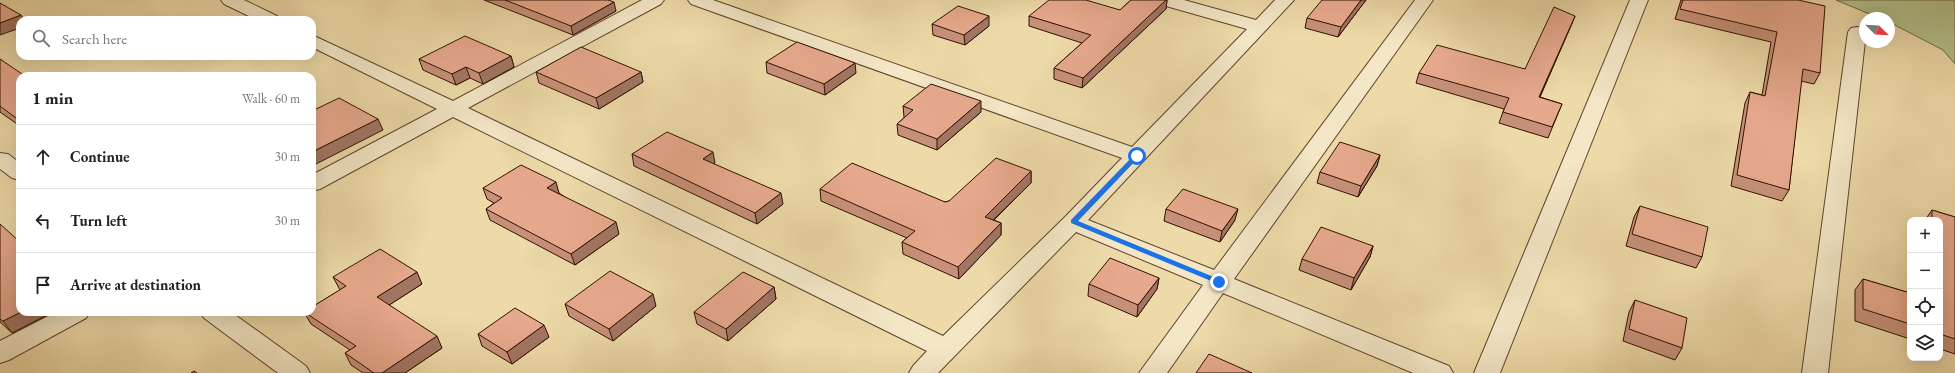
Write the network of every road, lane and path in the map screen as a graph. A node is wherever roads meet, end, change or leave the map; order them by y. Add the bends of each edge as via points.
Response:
1 (230, 0) edge
2 (655, 0) edge
3 (697, 0) edge
4 (1165, 0) edge
5 (1285, 0) edge
6 (1424, 0) edge
7 (1639, 0) edge
8 (263, 16) edge
9 (1260, 27) junction
10 (1857, 32) dead end
11 (316, 42) edge
12 (450, 109) junction
13 (1137, 156) junction
14 (0, 159) edge
15 (16, 170) edge
16 (316, 182) edge
17 (1074, 222) junction
18 (1219, 282) junction
19 (69, 316) edge
20 (219, 316) edge
21 (946, 349) junction
22 (0, 353) edge
23 (297, 373) edge
24 (922, 373) edge
25 (1152, 373) edge
26 (1440, 373) edge
27 (1487, 373) edge
28 (1815, 373) edge

1 - 8 street
2 - 12 street
3 - 13 street
4 - 9 street
5 - 9 street
6 - 18 street
7 - 27 street
9 - 13 street
10 - 28 street
11 - 12 street
12 - 16 street
12 - 21 street
13 - 17 street
14 - 15 street
17 - 18 street
17 - 21 street
18 - 25 street
18 - 26 street
19 - 22 street
20 - 23 street
21 - 24 street

